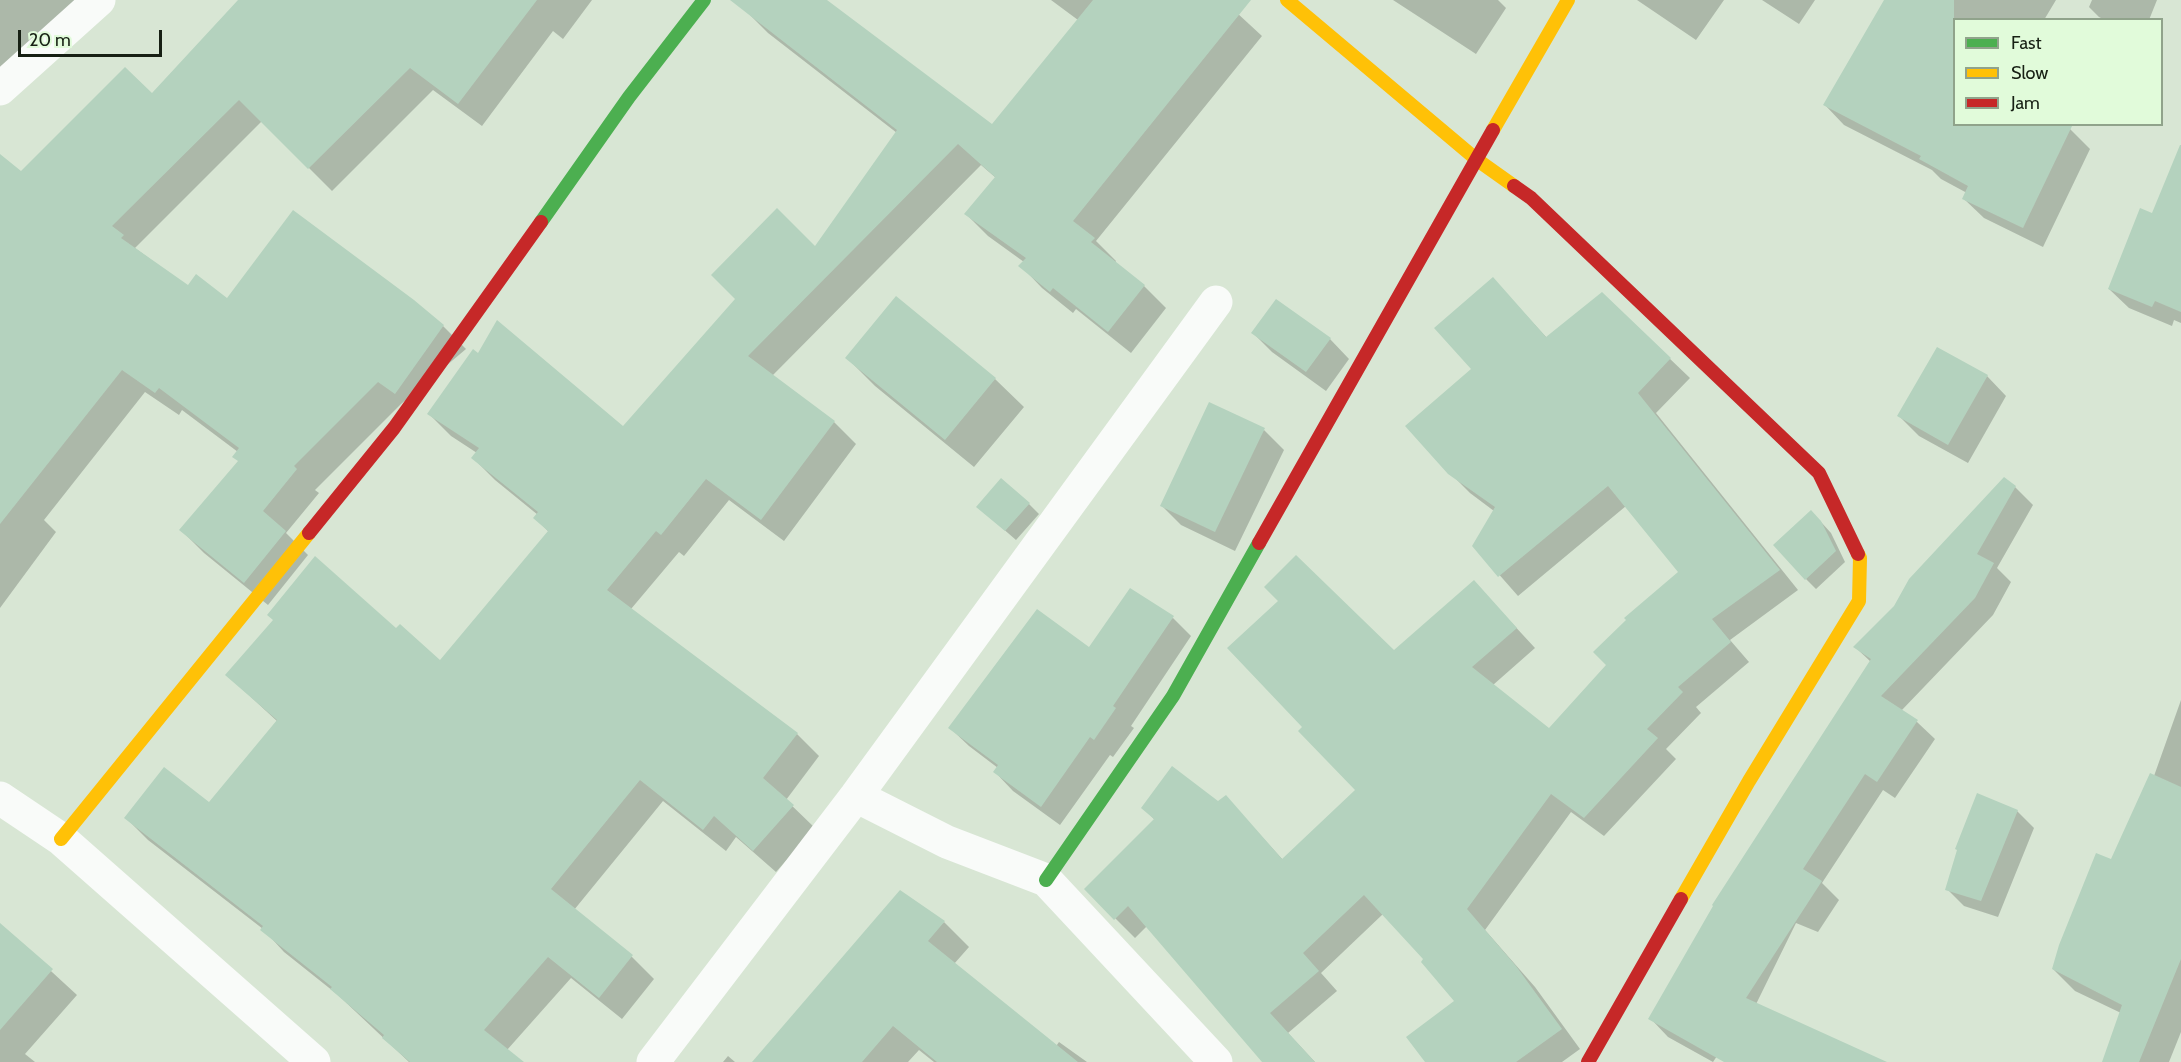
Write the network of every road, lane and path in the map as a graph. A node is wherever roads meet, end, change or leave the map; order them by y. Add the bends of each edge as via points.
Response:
1 (99, 0) edge
2 (704, 0) edge
3 (1287, 0) edge
4 (1568, 0) edge
5 (0, 88) edge
6 (1476, 159) junction
7 (1216, 302) dead end
8 (856, 796) junction
9 (0, 798) edge
10 (62, 839) junction
11 (1046, 880) junction
12 (314, 1062) edge
13 (653, 1062) edge
14 (1216, 1062) edge
15 (1588, 1062) edge

1 - 5 street
2 - 10 street via 629,97 394,428
3 - 6 street
4 - 6 street
6 - 11 street via 1173,696
6 - 15 street via 1531,198 1819,473 1860,558 1859,601 1749,781
7 - 8 street
8 - 11 street via 947,842
8 - 13 street
9 - 10 street
10 - 12 street
11 - 14 street

